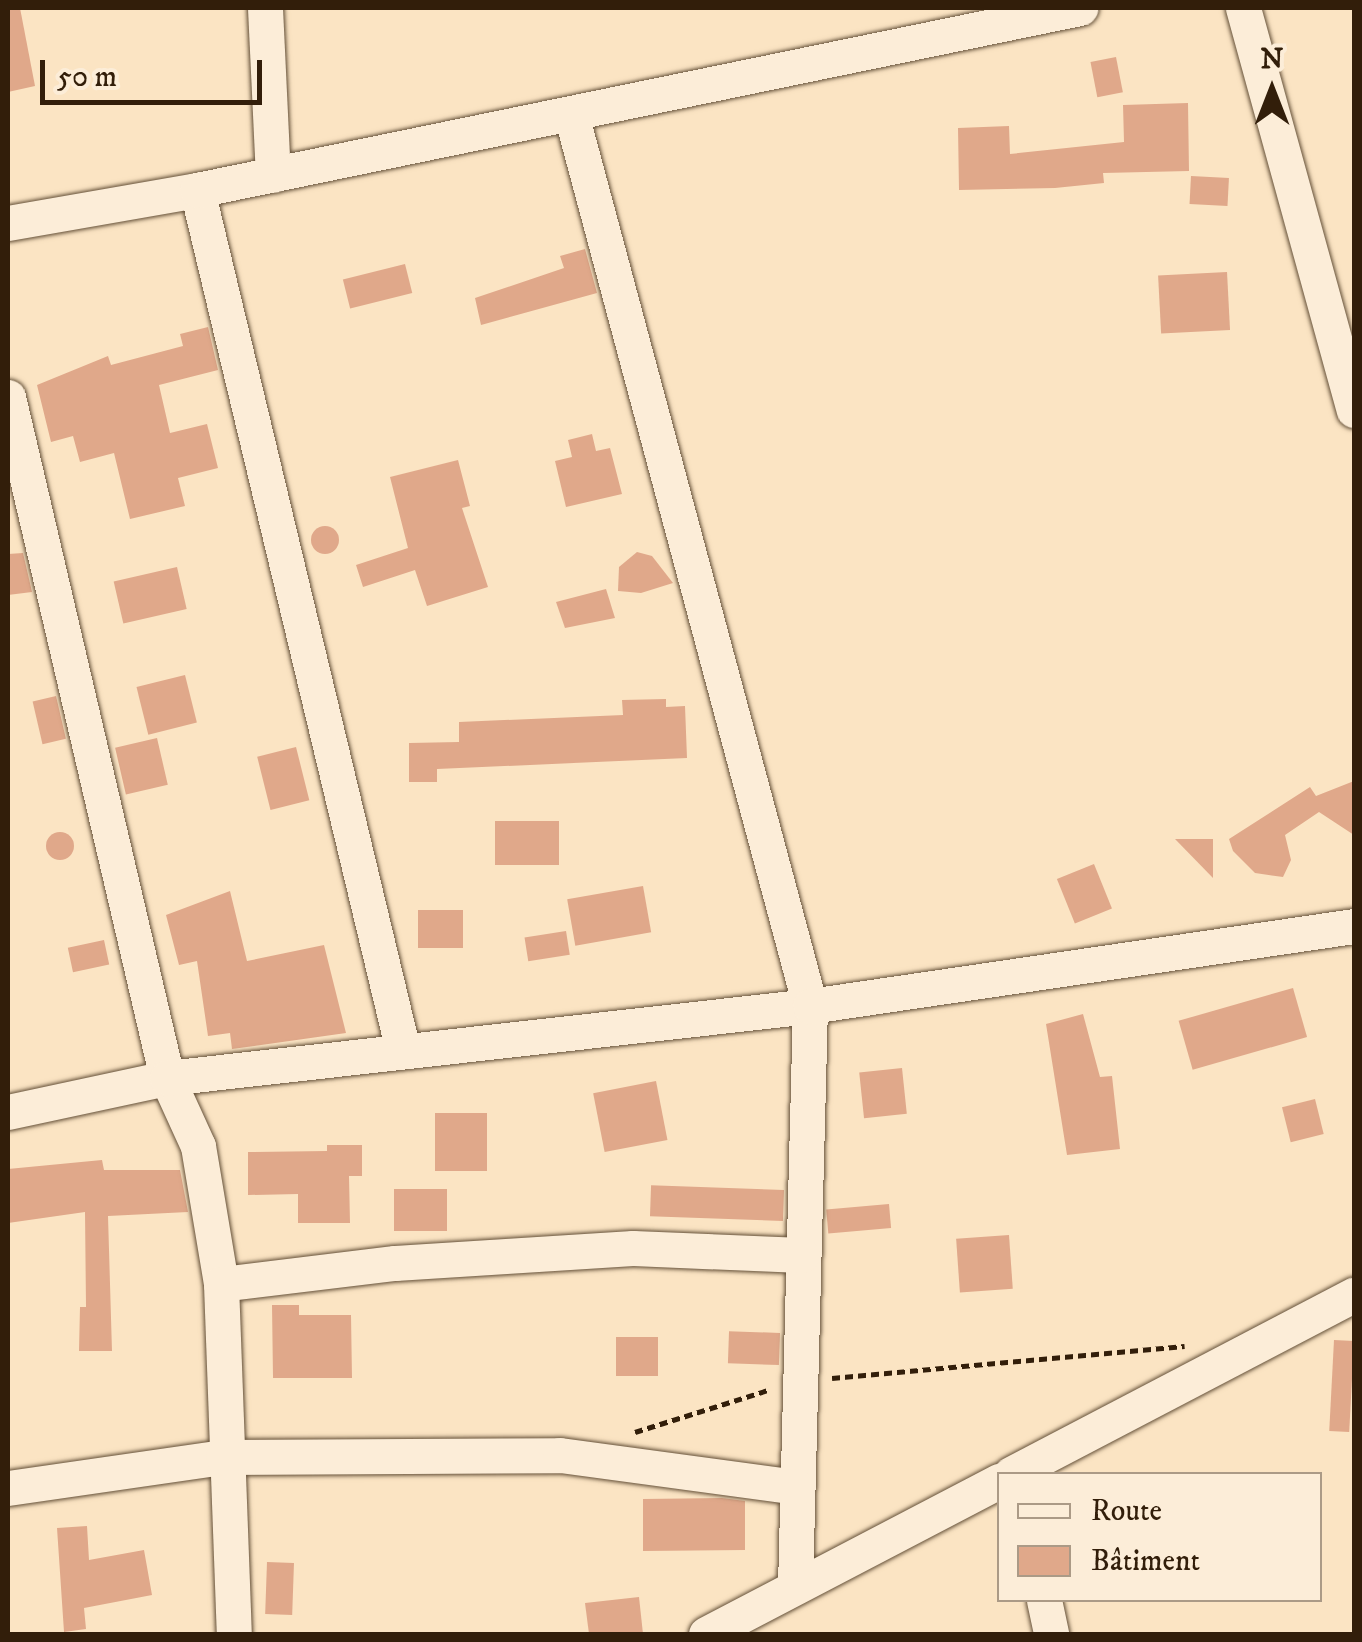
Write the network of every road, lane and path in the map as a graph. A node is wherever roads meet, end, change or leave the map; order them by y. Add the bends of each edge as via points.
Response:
1 (265, 8) edge
2 (1080, 8) edge
3 (1243, 8) edge
4 (571, 114) junction
5 (273, 175) junction
6 (197, 190) junction
7 (8, 223) edge
8 (8, 397) edge
9 (1354, 410) edge
10 (1354, 926) edge
11 (810, 1006) junction
12 (403, 1051) junction
13 (168, 1078) junction
14 (8, 1112) edge
15 (802, 1255) junction
16 (221, 1284) junction
17 (1354, 1295) edge
18 (1199, 1345) dead end
19 (798, 1381) junction
20 (615, 1438) dead end
21 (223, 1458) junction
22 (1018, 1472) edge
23 (997, 1483) edge
24 (797, 1487) junction
25 (8, 1488) edge
26 (795, 1587) junction
27 (1044, 1602) edge
28 (763, 1620) edge
29 (234, 1634) edge
30 (706, 1634) edge
31 (1050, 1634) edge

1 - 5 street
2 - 4 street
3 - 9 street
4 - 5 street
4 - 11 street
5 - 6 street
6 - 7 street
6 - 12 street
8 - 13 street
10 - 11 street
11 - 12 street
11 - 15 street
12 - 13 street
13 - 14 street
13 - 16 street via 198,1146
15 - 16 street via 601,1250 395,1263
15 - 19 street
16 - 21 street
17 - 22 street
18 - 19 path
19 - 20 path
19 - 24 street
21 - 24 street via 560,1455
21 - 25 street
21 - 29 street
23 - 26 street
24 - 26 street
26 - 28 street
27 - 31 street
28 - 30 street

